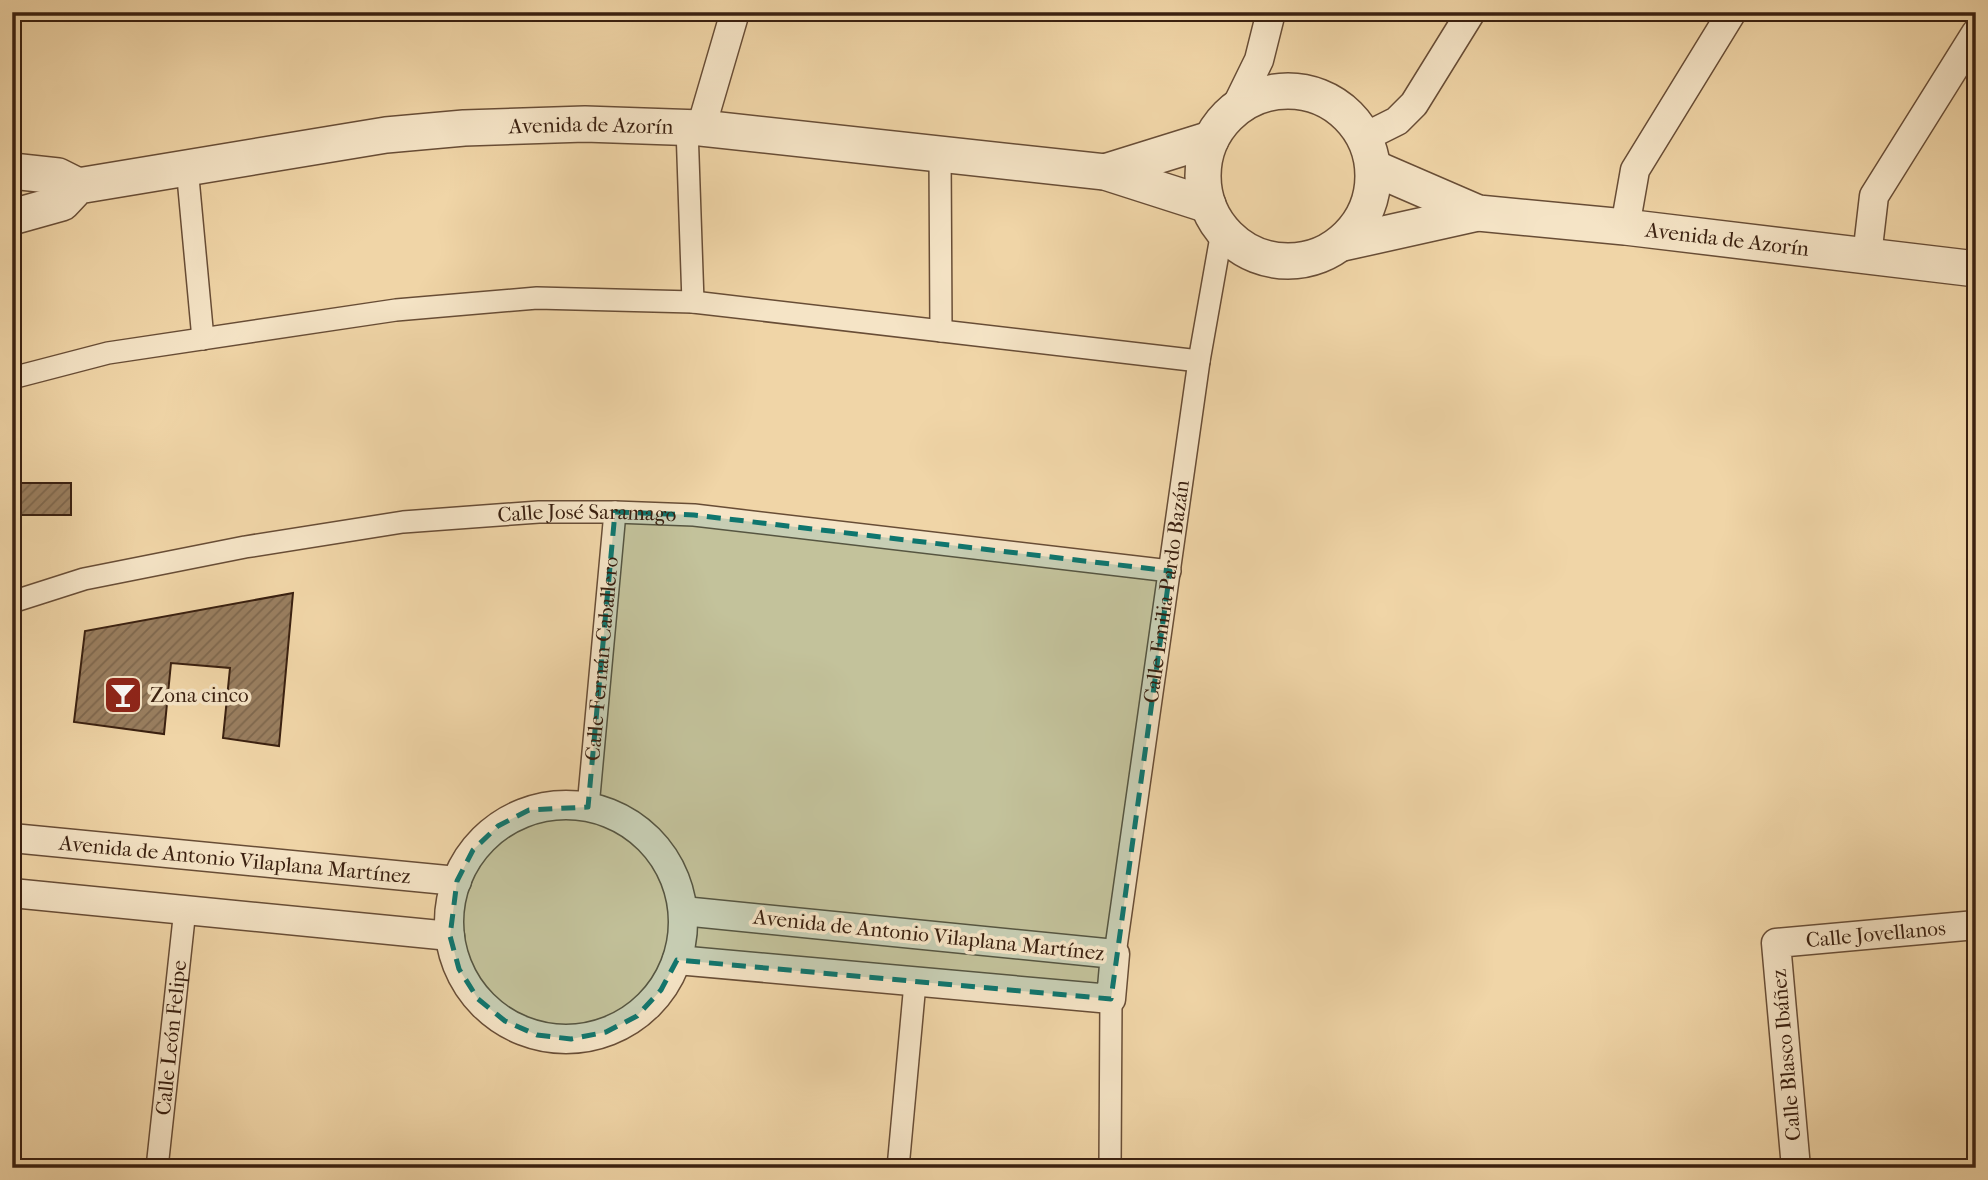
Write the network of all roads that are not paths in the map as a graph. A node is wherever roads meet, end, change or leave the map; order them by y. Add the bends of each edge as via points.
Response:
1 (735, 12) edge
2 (1271, 12) edge
3 (1471, 12) edge
4 (1732, 12) edge
5 (1976, 33) edge
6 (1235, 109) junction
7 (694, 128) junction
8 (1211, 139) junction
9 (940, 153) junction
10 (1370, 153) junction
11 (187, 167) junction
12 (12, 171) edge
13 (1105, 172) junction
14 (78, 187) junction
15 (1478, 213) junction
16 (12, 218) edge
17 (1215, 218) junction
18 (1625, 227) junction
19 (1343, 243) junction
20 (1867, 256) junction
21 (1976, 269) edge
22 (693, 302) junction
23 (941, 331) junction
24 (203, 339) junction
25 (1199, 361) junction
26 (12, 379) edge
27 (615, 512) junction
28 (1170, 571) junction
29 (12, 602) edge
30 (588, 807) junction
31 (12, 838) edge
32 (457, 881) junction
33 (12, 893) edge
34 (185, 909) junction
35 (683, 911) junction
36 (1976, 925) edge
37 (450, 936) junction
38 (1776, 943) joint
39 (1115, 954) junction
40 (677, 960) junction
41 (915, 983) junction
42 (1111, 999) junction
43 (158, 1168) edge
44 (898, 1168) edge
45 (1110, 1168) edge
46 (1796, 1168) edge

1 - 7 street
2 - 6 street via 1259,60
3 - 10 street via 1414,104
4 - 18 street via 1635,170
5 - 20 street via 1874,196
6 - 8 street
6 - 10 street via 1257,96 1306,92 1330,101 1350,117
7 - 9 street, Avenida de Azorín
7 - 11 street, Avenida de Azorín via 585,124 464,128 352,140
7 - 22 street
8 - 13 street
8 - 17 street via 1203,183
9 - 13 street, Avenida de Azorín
9 - 23 street
10 - 15 street
10 - 19 street via 1372,196 1361,222
11 - 14 street, Avenida de Azorín
11 - 24 street
12 - 14 street via 58,176
13 - 17 street
14 - 16 street, Avenida de Azorín via 62,203
15 - 18 street, Avenida de Azorín
15 - 19 street
17 - 19 street via 1242,249 1267,260 1293,263 1320,257
17 - 25 street, Calle Emilia Pardo Bazán
18 - 20 street, Avenida de Azorín
20 - 21 street, Avenida de Azorín
22 - 23 street
22 - 24 street via 537,298 396,310
23 - 25 street
24 - 26 street via 108,353
25 - 28 street, Calle Emilia Pardo Bazán
27 - 28 street, Calle José Saramago via 694,515
27 - 29 street, Calle José Saramago via 539,512 403,522 97,576
27 - 30 street, Calle Fernán Caballero
28 - 39 street, Calle Emilia Pardo Bazán
30 - 32 street via 564,804 529,810 498,826 473,850
30 - 35 street via 631,823 656,847 675,877
31 - 32 street, Avenida de Antonio Vilaplana Martínez
32 - 37 street via 450,908
33 - 34 street
34 - 37 street
34 - 43 street, Calle León Felipe
35 - 39 street, Avenida de Antonio Vilaplana Martínez
35 - 40 street
36 - 38 street, Calle Jovellanos
37 - 40 street via 459,969 478,999 505,1021 537,1035 560,1038 606,1032 637,1016 661,990
38 - 46 street, Calle Blasco Ibáñez
39 - 42 street, Avenida de Antonio Vilaplana Martínez
40 - 41 street
41 - 42 street
41 - 44 street
42 - 45 street

